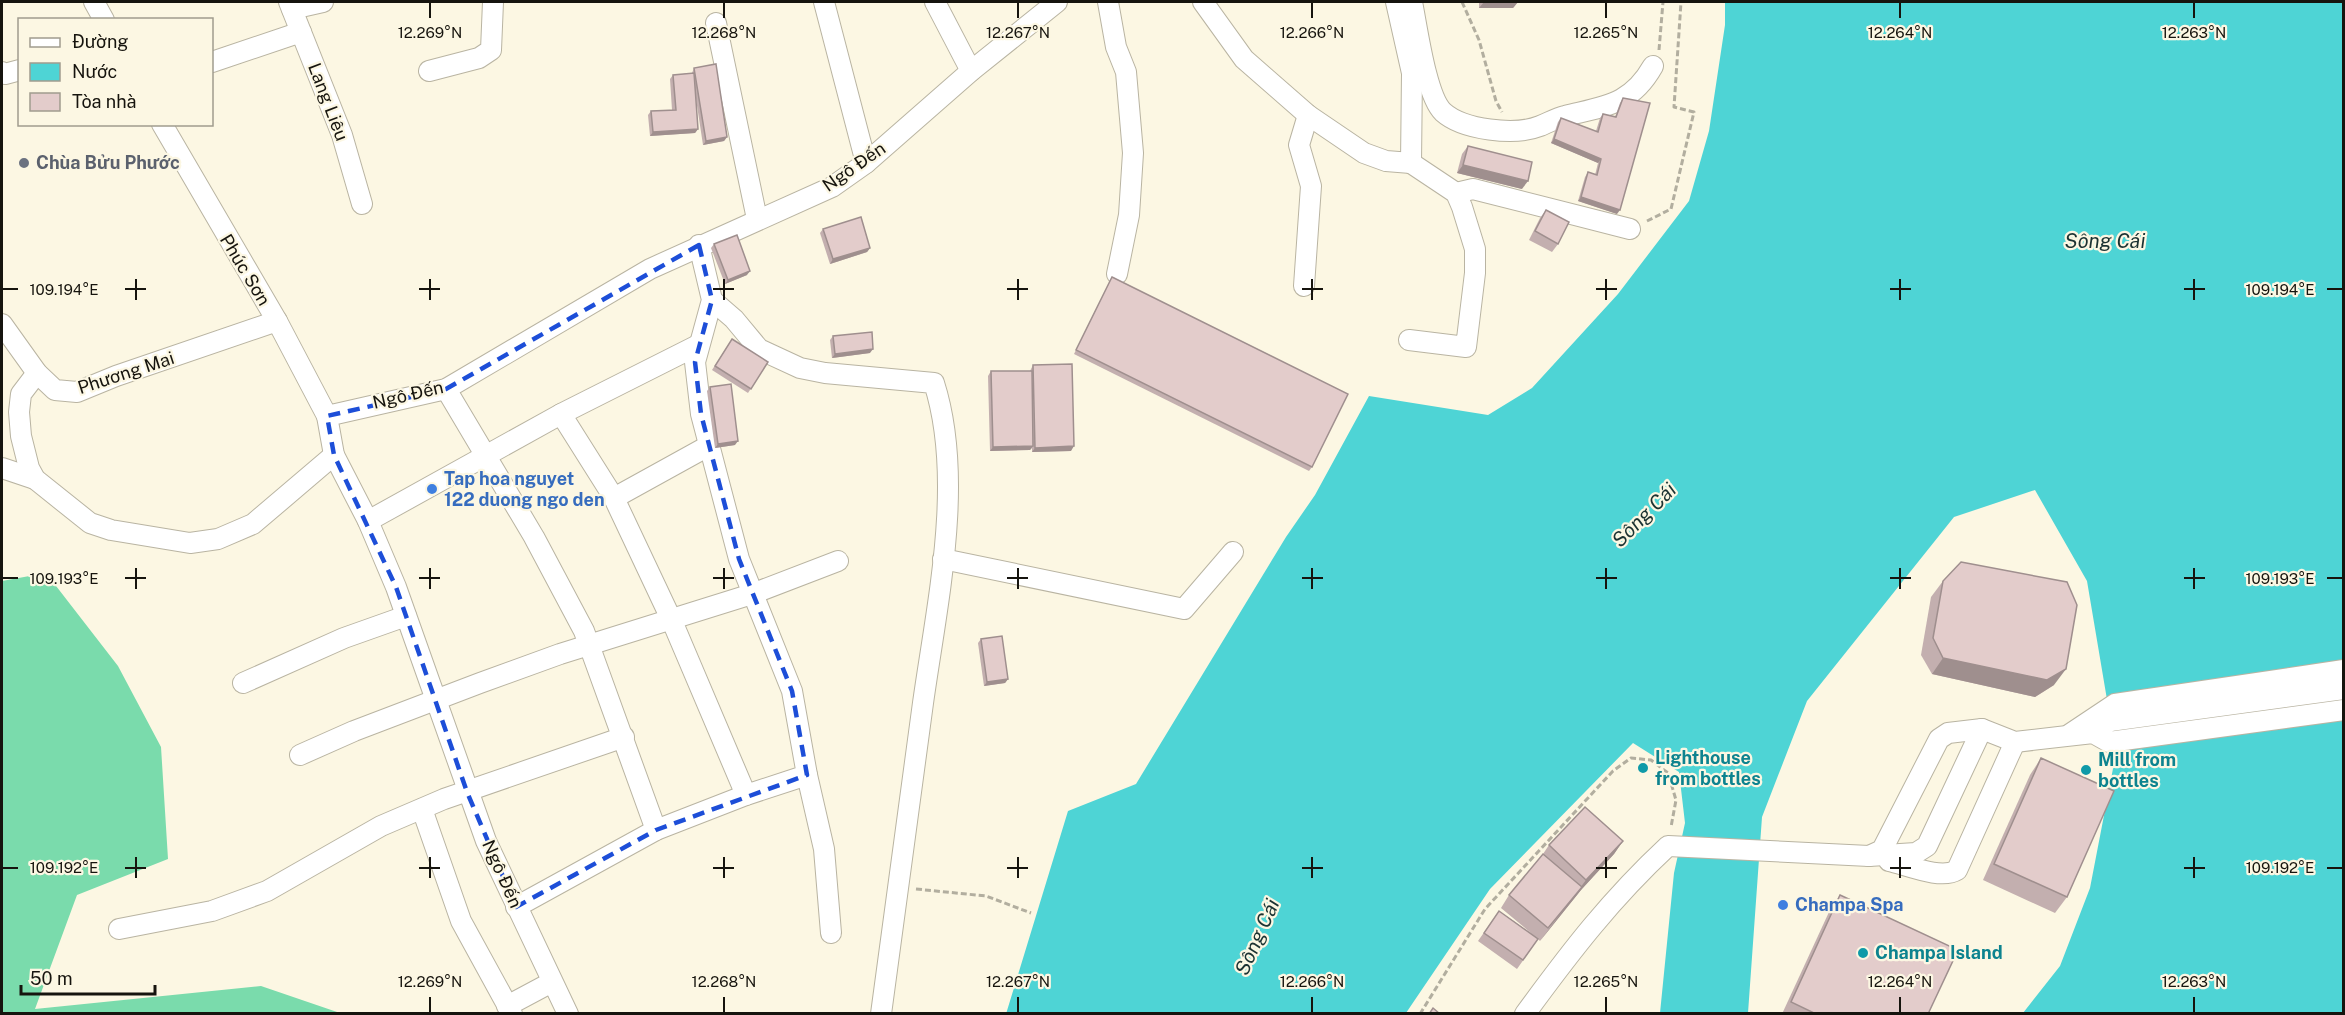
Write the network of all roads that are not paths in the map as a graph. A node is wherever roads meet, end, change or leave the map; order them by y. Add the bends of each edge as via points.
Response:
1 (94, 2) edge
2 (323, 2) edge
3 (493, 2) edge
4 (825, 2) edge
5 (935, 2) edge
6 (1057, 2) edge
7 (1108, 2) edge
8 (1203, 2) edge
9 (1396, 2) edge
10 (1412, 2) edge
11 (291, 5) edge
12 (103, 18) edge
13 (716, 23) dead end
14 (301, 32) junction
15 (213, 62) edge
16 (1653, 66) road end
17 (18, 70) edge
18 (429, 71) dead end
19 (971, 71) junction
20 (2, 72) edge
21 (1308, 115) junction
22 (163, 126) edge
23 (867, 164) junction
24 (1411, 164) junction
25 (1456, 193) junction
26 (362, 204) dead end
27 (757, 219) junction
28 (1630, 229) road end
29 (699, 245) junction
30 (1117, 274) dead end
31 (1304, 286) dead end
32 (712, 300) junction
33 (277, 321) junction
34 (2, 324) edge
35 (1409, 340) dead end
36 (698, 345) junction
37 (37, 373) junction
38 (446, 389) junction
39 (561, 414) junction
40 (327, 416) junction
41 (710, 445) junction
42 (334, 455) junction
43 (484, 456) junction
44 (2, 468) edge
45 (34, 479) junction
46 (614, 498) junction
47 (368, 521) junction
48 (1233, 552) dead end
49 (943, 559) junction
50 (838, 561) dead end
51 (752, 594) junction
52 (406, 616) junction
53 (672, 621) junction
54 (590, 646) junction
55 (2343, 670) edge
56 (243, 683) dead end
57 (2343, 689) edge
58 (437, 699) junction
59 (2343, 710) edge
60 (1982, 729) junction
61 (2070, 734) junction
62 (624, 737) junction
63 (2101, 738) junction
64 (2015, 742) junction
65 (300, 755) dead end
66 (807, 775) junction
67 (467, 792) junction
68 (746, 795) junction
69 (422, 809) junction
70 (656, 830) junction
71 (1869, 856) junction
72 (516, 907) junction
73 (119, 929) dead end
74 (831, 933) dead end
75 (552, 982) junction
76 (509, 1010) edge
77 (568, 1014) edge
78 (880, 1014) edge
79 (1525, 1014) edge

1 - 12 street
2 - 11 street
3 - 18 street via 491,50 479,58
4 - 23 street
5 - 19 street
6 - 19 street, Ngô Đến
7 - 30 street via 1116,47 1126,72 1133,153 1129,215
8 - 21 street via 1244,59
9 - 24 street via 1412,73
10 - 16 street via 1436,103 1456,120 1501,132 1538,127 1611,104 1630,95
11 - 14 street, Lang Liêu
13 - 27 street
14 - 15 street
14 - 26 street, Lang Liêu via 342,135
17 - 20 street
19 - 23 street, Ngô Đến
21 - 24 street via 1364,153
21 - 31 street via 1299,145 1311,186
22 - 33 street, Phúc Sơn
23 - 27 street, Ngô Đến via 831,187
24 - 25 street
25 - 28 street via 1473,189
25 - 35 street via 1475,249 1466,347
27 - 29 street, Ngô Đến
29 - 32 street
29 - 38 street, Ngô Đến via 641,274
32 - 36 street
32 - 49 street via 759,349 800,368 934,383 943,412 948,460
33 - 37 street, Phương Mai via 77,392 55,390
33 - 40 street, Phúc Sơn
34 - 37 street, Phương Mai
36 - 39 street
36 - 41 street via 698,393
37 - 45 street via 21,394 19,412 21,436
38 - 40 street, Ngô Đến
38 - 43 street
39 - 43 street
39 - 46 street
40 - 42 street, Ngô Đến
41 - 46 street
41 - 51 street
42 - 45 street via 253,524 205,542 167,541 90,523
42 - 47 street, Ngô Đến
43 - 47 street
43 - 54 street via 544,557
44 - 45 street
46 - 53 street
47 - 52 street, Ngô Đến
48 - 49 street via 1184,609
49 - 78 street
50 - 51 street
51 - 53 street
51 - 66 street via 792,691
52 - 56 street via 344,638
52 - 58 street, Ngô Đến
53 - 54 street
53 - 68 street
54 - 58 street
54 - 62 street
55 - 61 street via 2115,704
57 - 63 street via 2110,721
58 - 65 street
58 - 67 street, Ngô Đến
59 - 63 street
60 - 64 street
60 - 71 street via 1948,733 1939,739 1882,850
60 - 71 street via 1927,846 1916,853
61 - 63 street
61 - 64 street
62 - 67 street
62 - 70 street
64 - 71 street via 1957,870 1951,874 1934,872
66 - 68 street
66 - 74 street via 824,849
67 - 69 street
67 - 72 street, Ngô Đến
68 - 70 street
69 - 73 street via 363,834 267,891 212,911
69 - 76 street via 461,921
70 - 72 street
71 - 79 street via 1674,846 1615,897
72 - 75 street, Ngô Đến
75 - 76 street
75 - 77 street, Ngô Đến

